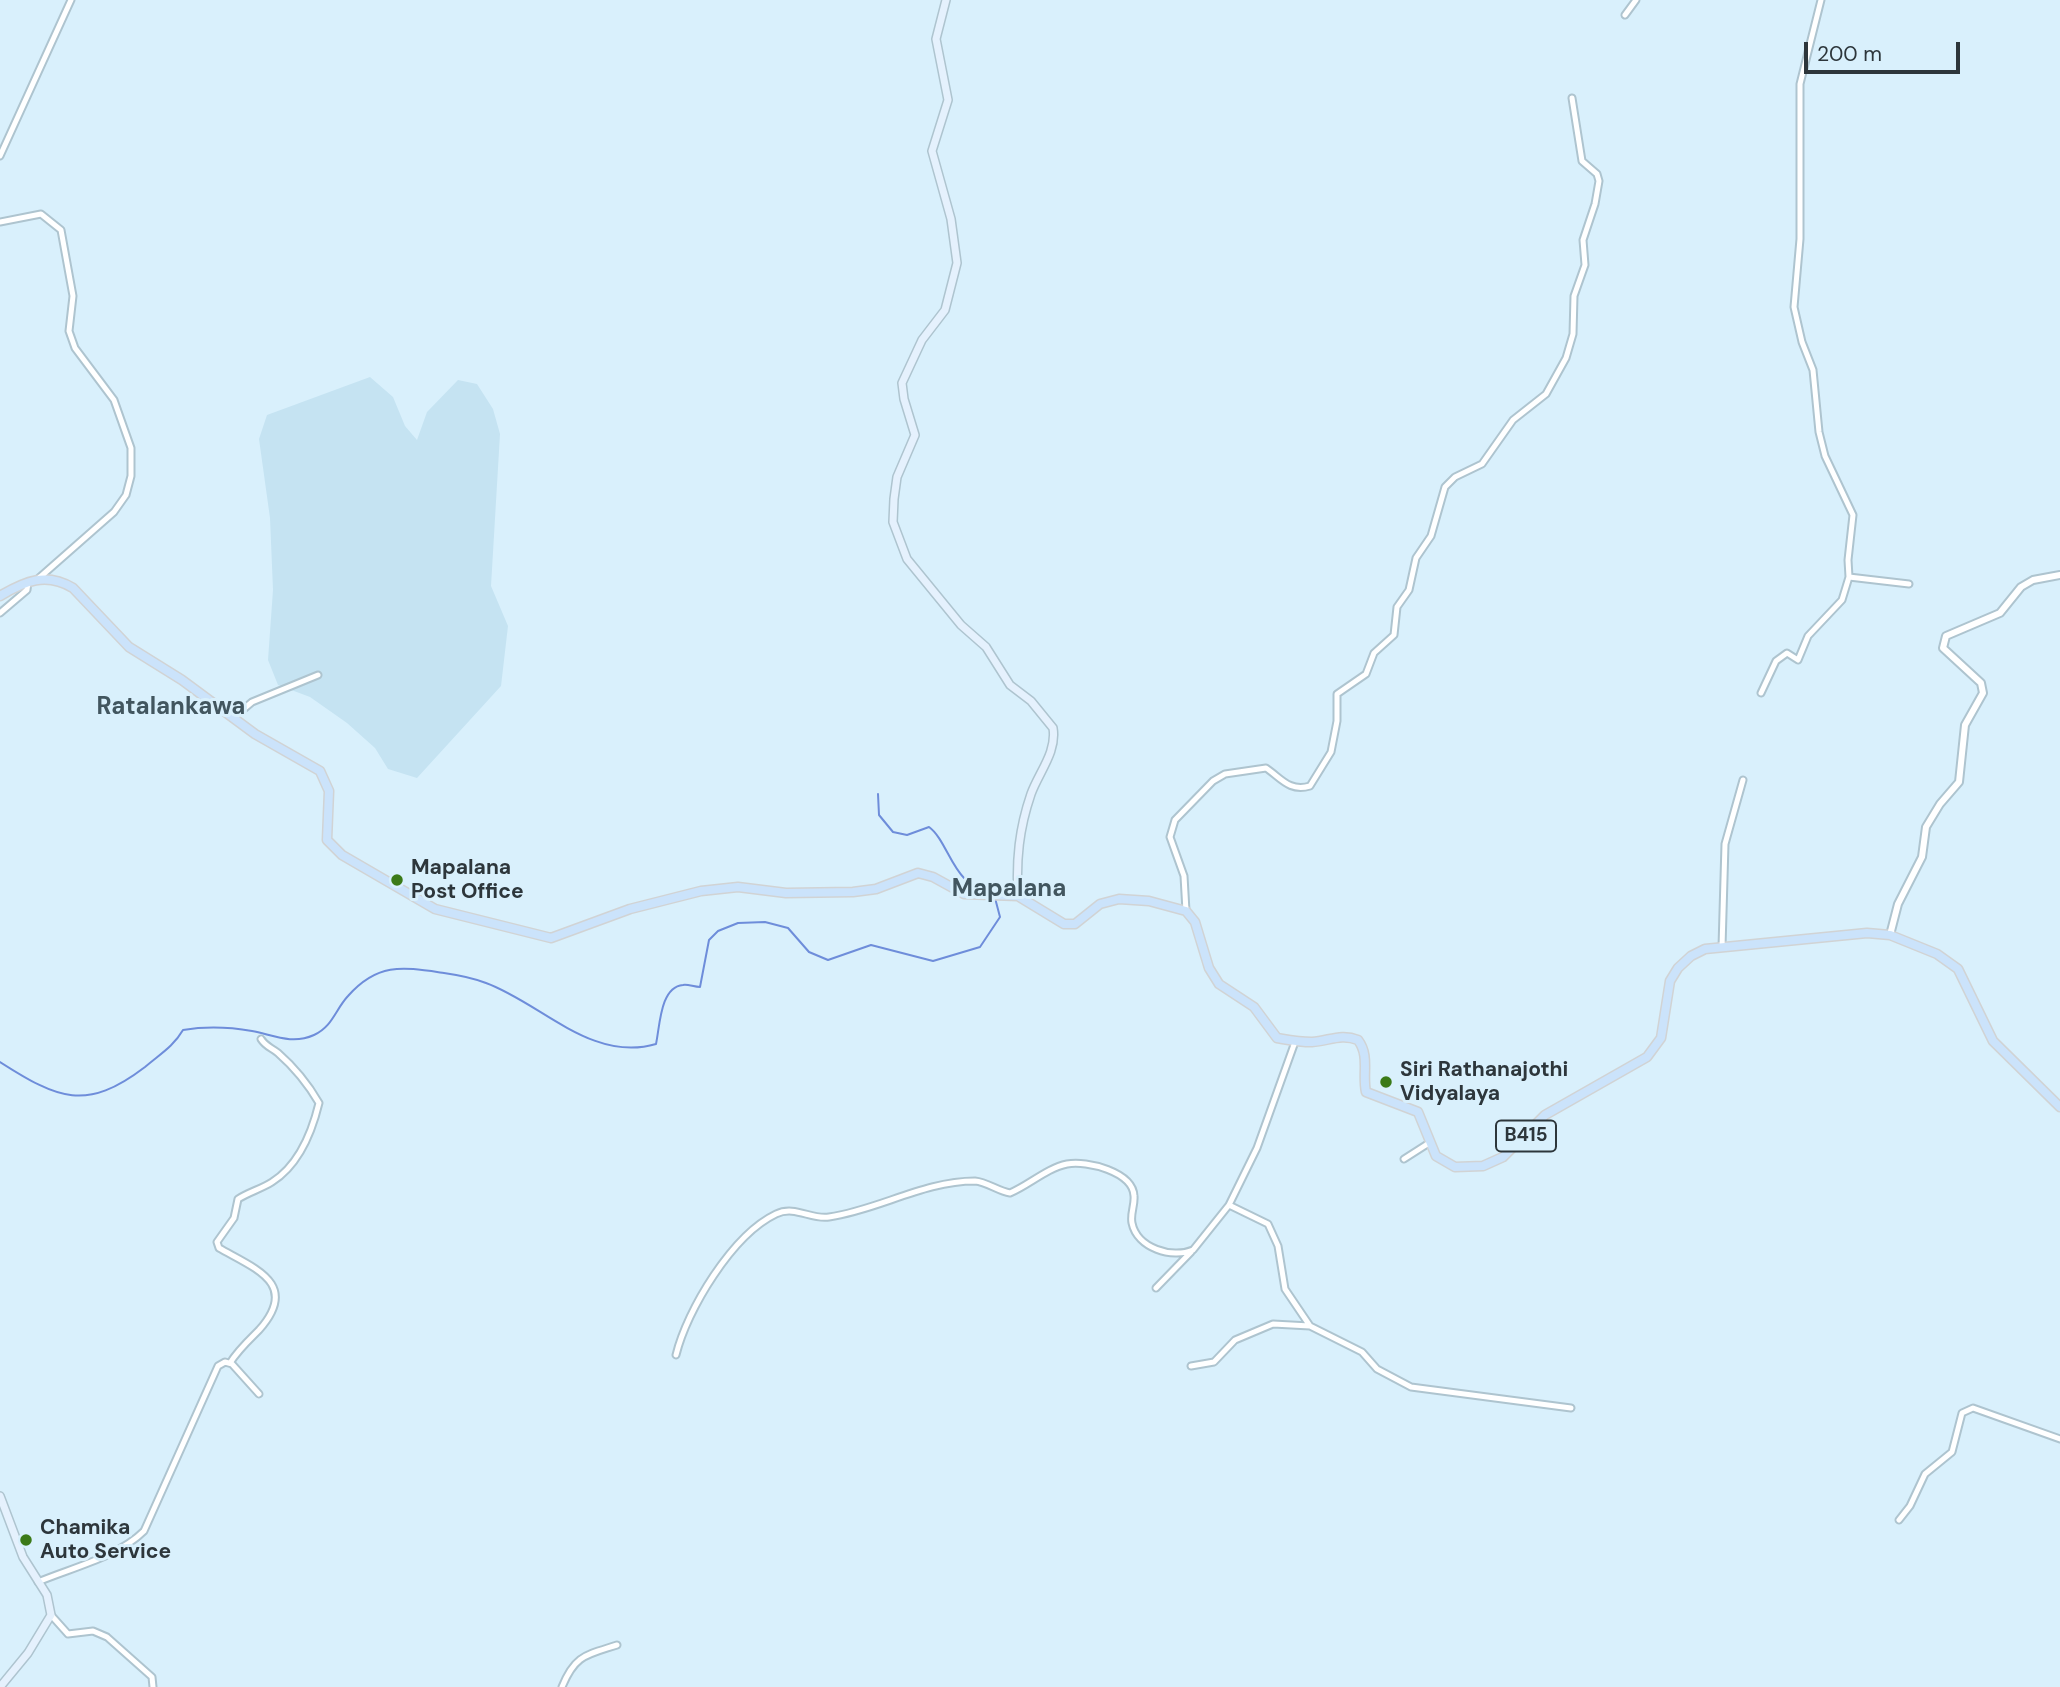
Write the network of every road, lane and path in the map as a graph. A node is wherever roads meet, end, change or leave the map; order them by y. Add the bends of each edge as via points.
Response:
1 (71, 0) edge
2 (946, 0) edge
3 (1636, 0) edge
4 (1821, 0) edge
5 (1625, 15) dead end
6 (1572, 97) dead end
7 (0, 156) edge
8 (0, 222) edge
9 (2060, 575) edge
10 (1849, 577) junction
11 (39, 578) junction
12 (26, 581) junction
13 (1909, 584) dead end
14 (0, 596) edge
15 (0, 613) edge
16 (318, 675) dead end
17 (1761, 693) dead end
18 (233, 718) junction
19 (1743, 780) dead end
20 (1018, 896) junction
21 (1186, 911) junction
22 (1891, 935) junction
23 (1722, 947) junction
24 (261, 1039) dead end
25 (1295, 1042) junction
26 (2060, 1107) edge
27 (1429, 1143) junction
28 (1404, 1160) dead end
29 (1229, 1205) junction
30 (1193, 1250) junction
31 (1156, 1288) dead end
32 (1310, 1326) junction
33 (676, 1355) dead end
34 (230, 1363) junction
35 (1191, 1366) dead end
36 (259, 1394) dead end
37 (1571, 1408) dead end
38 (2060, 1439) edge
39 (0, 1496) edge
40 (1899, 1520) dead end
41 (38, 1582) junction
42 (51, 1615) junction
43 (617, 1645) dead end
44 (0, 1687) edge
45 (153, 1687) edge
46 (562, 1687) edge

1 - 7 street
2 - 20 main road via 936,39 948,100 932,151 951,219 957,263 945,310 922,340 902,383 915,435 897,477 893,522 919,576 986,647 1010,685 1031,701 1053,728 1051,752 1032,793 1018,841
3 - 5 street
4 - 10 street via 1801,84 1800,239 1794,307 1813,370 1825,456 1853,515
6 - 21 street via 1582,161 1599,181 1583,240 1585,265 1574,296 1573,334 1566,358 1546,394 1513,420 1482,464 1445,487 1431,536 1416,558 1409,590 1397,607 1394,635 1374,653 1366,674 1337,694 1331,752 1310,786 1282,783 1266,768 1225,774 1192,799 1175,820 1170,837 1184,876
8 - 11 street via 41,215 61,230 73,296 69,331 75,348 114,400 131,448 126,495 114,512
9 - 22 street via 2033,580 2021,587 2000,613 1946,636 1942,648 1980,683 1983,693 1965,725 1959,782 1926,827 1922,857 1898,904
10 - 13 street
10 - 17 street via 1842,600 1808,636 1798,660 1787,653 1776,661
11 - 12 main road
11 - 18 main road via 73,589 129,648
12 - 14 main road
12 - 15 street via 27,590
16 - 18 street via 252,702
18 - 20 main road via 320,771 329,791 327,839 342,855 435,909 508,930 551,938 630,909 701,891 738,887 842,893 876,888 918,873 964,894
19 - 23 street via 1725,844
20 - 21 main road via 1064,925 1119,898
21 - 25 main road via 1195,922 1209,968 1219,984 1254,1007 1277,1038
22 - 23 main road, B415 via 1867,933
22 - 26 main road, B415 via 1937,954 1958,969 1993,1041
23 - 27 main road, B415 via 1697,953 1678,968 1670,981 1661,1038 1647,1057 1545,1115 1503,1157 1483,1166 1455,1167 1436,1156
24 - 34 street via 295,1069 319,1102 306,1143 271,1183 238,1199 234,1218 217,1241 219,1248 263,1272 277,1297 271,1314
25 - 27 main road, B415 via 1343,1036 1358,1040 1366,1061 1366,1092 1418,1112
25 - 29 street via 1265,1129
27 - 28 street
29 - 30 street
29 - 32 street via 1268,1224 1278,1245 1285,1289
30 - 31 street
30 - 33 street via 1164,1252 1144,1242 1131,1221 1134,1195 1130,1185 1115,1172 1079,1163 1053,1169 1010,1193 975,1181 921,1190 828,1217 793,1210 777,1213 722,1264 682,1330
32 - 35 street via 1273,1324 1235,1340 1214,1362
32 - 37 street via 1362,1352 1377,1369 1411,1387
34 - 36 street
34 - 41 street via 218,1366 144,1531 112,1551
38 - 40 street via 1973,1408 1962,1413 1952,1452 1925,1474
39 - 41 main road via 23,1557
41 - 42 main road via 47,1595
42 - 44 main road
42 - 45 street via 68,1634 93,1631 107,1637 152,1677
43 - 46 street via 586,1655 570,1666

